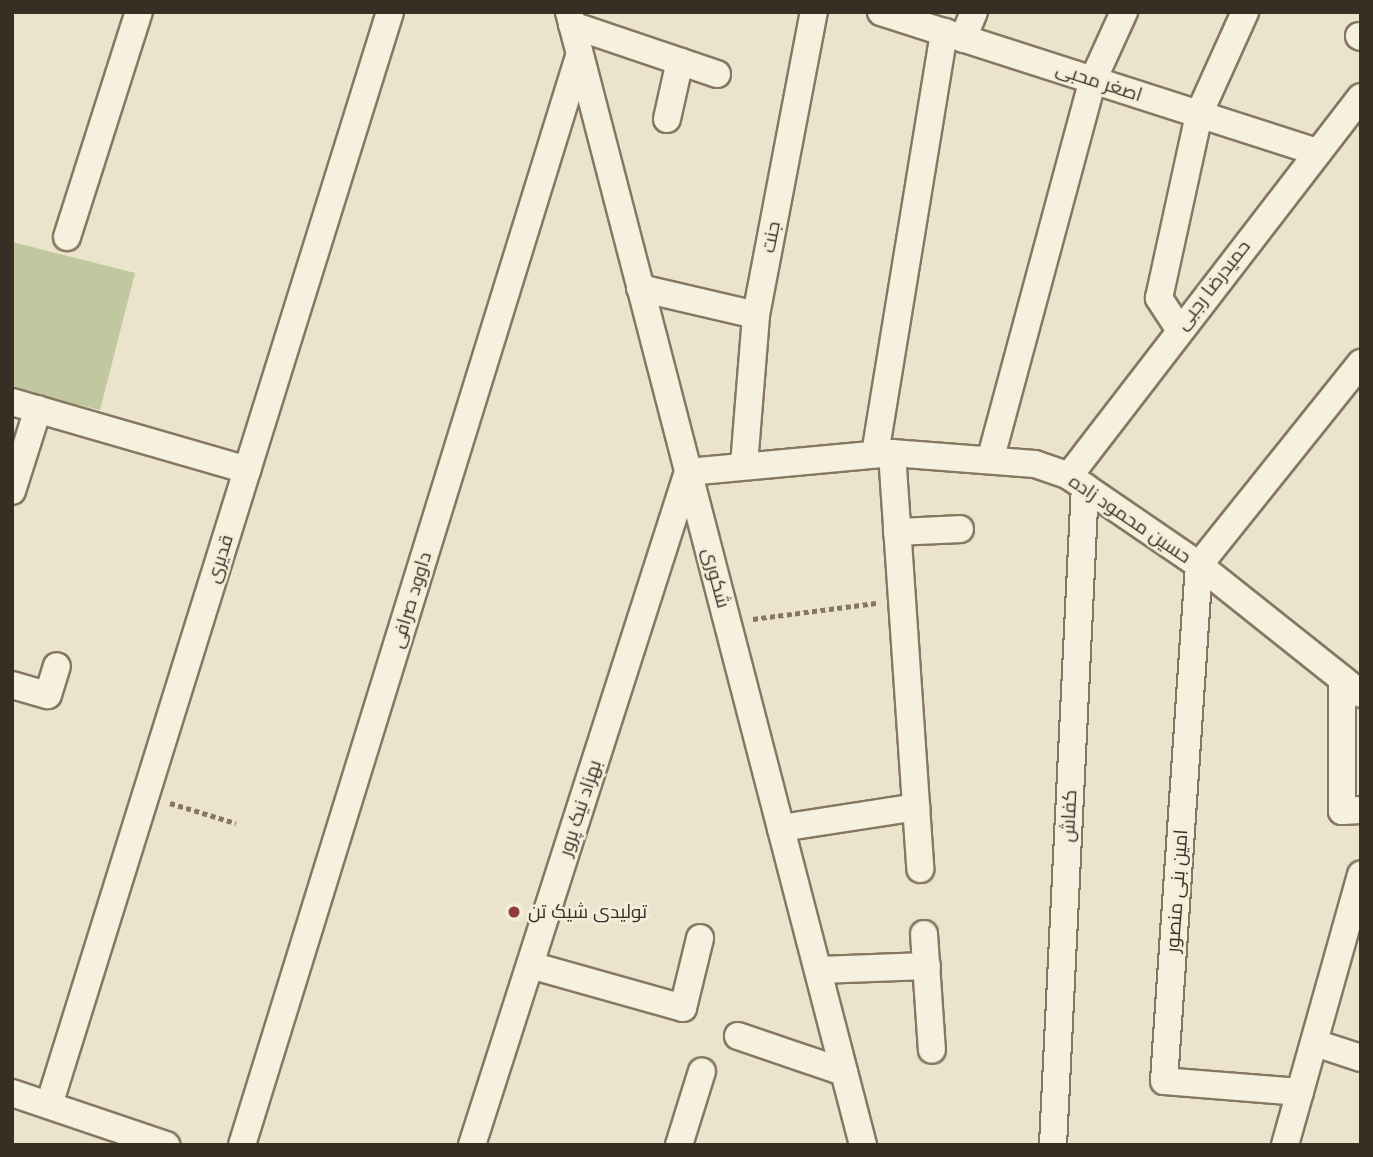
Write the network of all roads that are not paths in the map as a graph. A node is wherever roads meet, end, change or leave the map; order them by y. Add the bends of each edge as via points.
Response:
1 (139, 12) edge
2 (390, 12) edge
3 (814, 12) edge
4 (881, 12) edge
5 (974, 12) edge
6 (1124, 12) edge
7 (1245, 12) edge
8 (570, 19) edge
9 (953, 36) junction
10 (579, 56) junction
11 (680, 61) junction
12 (717, 74) dead end
13 (1093, 80) junction
14 (1361, 97) edge
15 (1199, 114) junction
16 (667, 119) dead end
17 (1318, 152) junction
18 (67, 237) dead end
19 (640, 288) junction
20 (756, 315) junction
21 (1179, 329) junction
22 (1361, 363) edge
23 (12, 402) edge
24 (38, 409) junction
25 (884, 454) junction
26 (991, 457) junction
27 (744, 465) junction
28 (247, 470) junction
29 (688, 472) junction
30 (1077, 482) junction
31 (12, 491) edge
32 (960, 529) dead end
33 (897, 532) junction
34 (1199, 565) junction
35 (57, 666) dead end
36 (12, 685) edge
37 (1352, 687) edge
38 (916, 807) junction
39 (1361, 810) edge
40 (781, 828) junction
41 (920, 869) dead end
42 (1361, 874) edge
43 (924, 934) dead end
44 (700, 938) dead end
45 (530, 965) junction
46 (927, 966) junction
47 (819, 970) junction
48 (738, 1036) dead end
49 (1315, 1042) junction
50 (932, 1050) dead end
51 (1361, 1058) edge
52 (702, 1071) dead end
53 (844, 1072) junction
54 (1300, 1092) junction
55 (12, 1093) edge
56 (49, 1105) junction
57 (166, 1145) edge
58 (243, 1145) edge
59 (472, 1145) edge
60 (678, 1145) edge
61 (863, 1145) edge
62 (1053, 1145) edge
63 (1285, 1145) edge

1 - 18 street
2 - 28 street, قدیری
3 - 20 street, جنت
4 - 9 street, اصغر محبی
5 - 9 street
6 - 13 street
7 - 15 street
8 - 10 street, شکوری
8 - 11 street
9 - 13 street, اصغر محبی
9 - 25 street
10 - 19 street, شکوری
10 - 58 street, داوود صرافی
11 - 12 street
11 - 16 street
13 - 15 street, اصغر محبی
13 - 26 street
14 - 17 street, حمیدرضا رجبی
15 - 17 street, اصغر محبی
15 - 21 street via 1159,298
17 - 21 street, حمیدرضا رجبی
19 - 20 street
19 - 29 street, شکوری
20 - 27 street, جنت
21 - 30 street, حمیدرضا رجبی
22 - 34 street
23 - 24 street
24 - 28 street
24 - 31 street
25 - 26 street, حسین محمود زاده
25 - 27 street, حسین محمود زاده
25 - 33 street
26 - 30 street, حسین محمود زاده
27 - 29 street, حسین محمود زاده
28 - 56 street, قدیری
29 - 40 street, شکوری
29 - 45 street, بهزاد نیک پرور
30 - 34 street, حسین محمود زاده
30 - 62 street, کفاش
32 - 33 street
33 - 38 street
34 - 37 street, حسین محمود زاده
34 - 54 street, امین بنی منصور via 1164,1081
35 - 36 street via 48,695
37 - 39 street via 1342,811
38 - 40 street
38 - 41 street
40 - 47 street, شکوری
42 - 49 street
43 - 46 street
44 - 45 street via 682,1008
45 - 59 street, بهزاد نیک پرور
46 - 47 street
46 - 50 street
47 - 53 street, شکوری
48 - 53 street
49 - 51 street
49 - 54 street
52 - 60 street
53 - 61 street, شکوری
54 - 63 street
55 - 56 street
56 - 57 street

